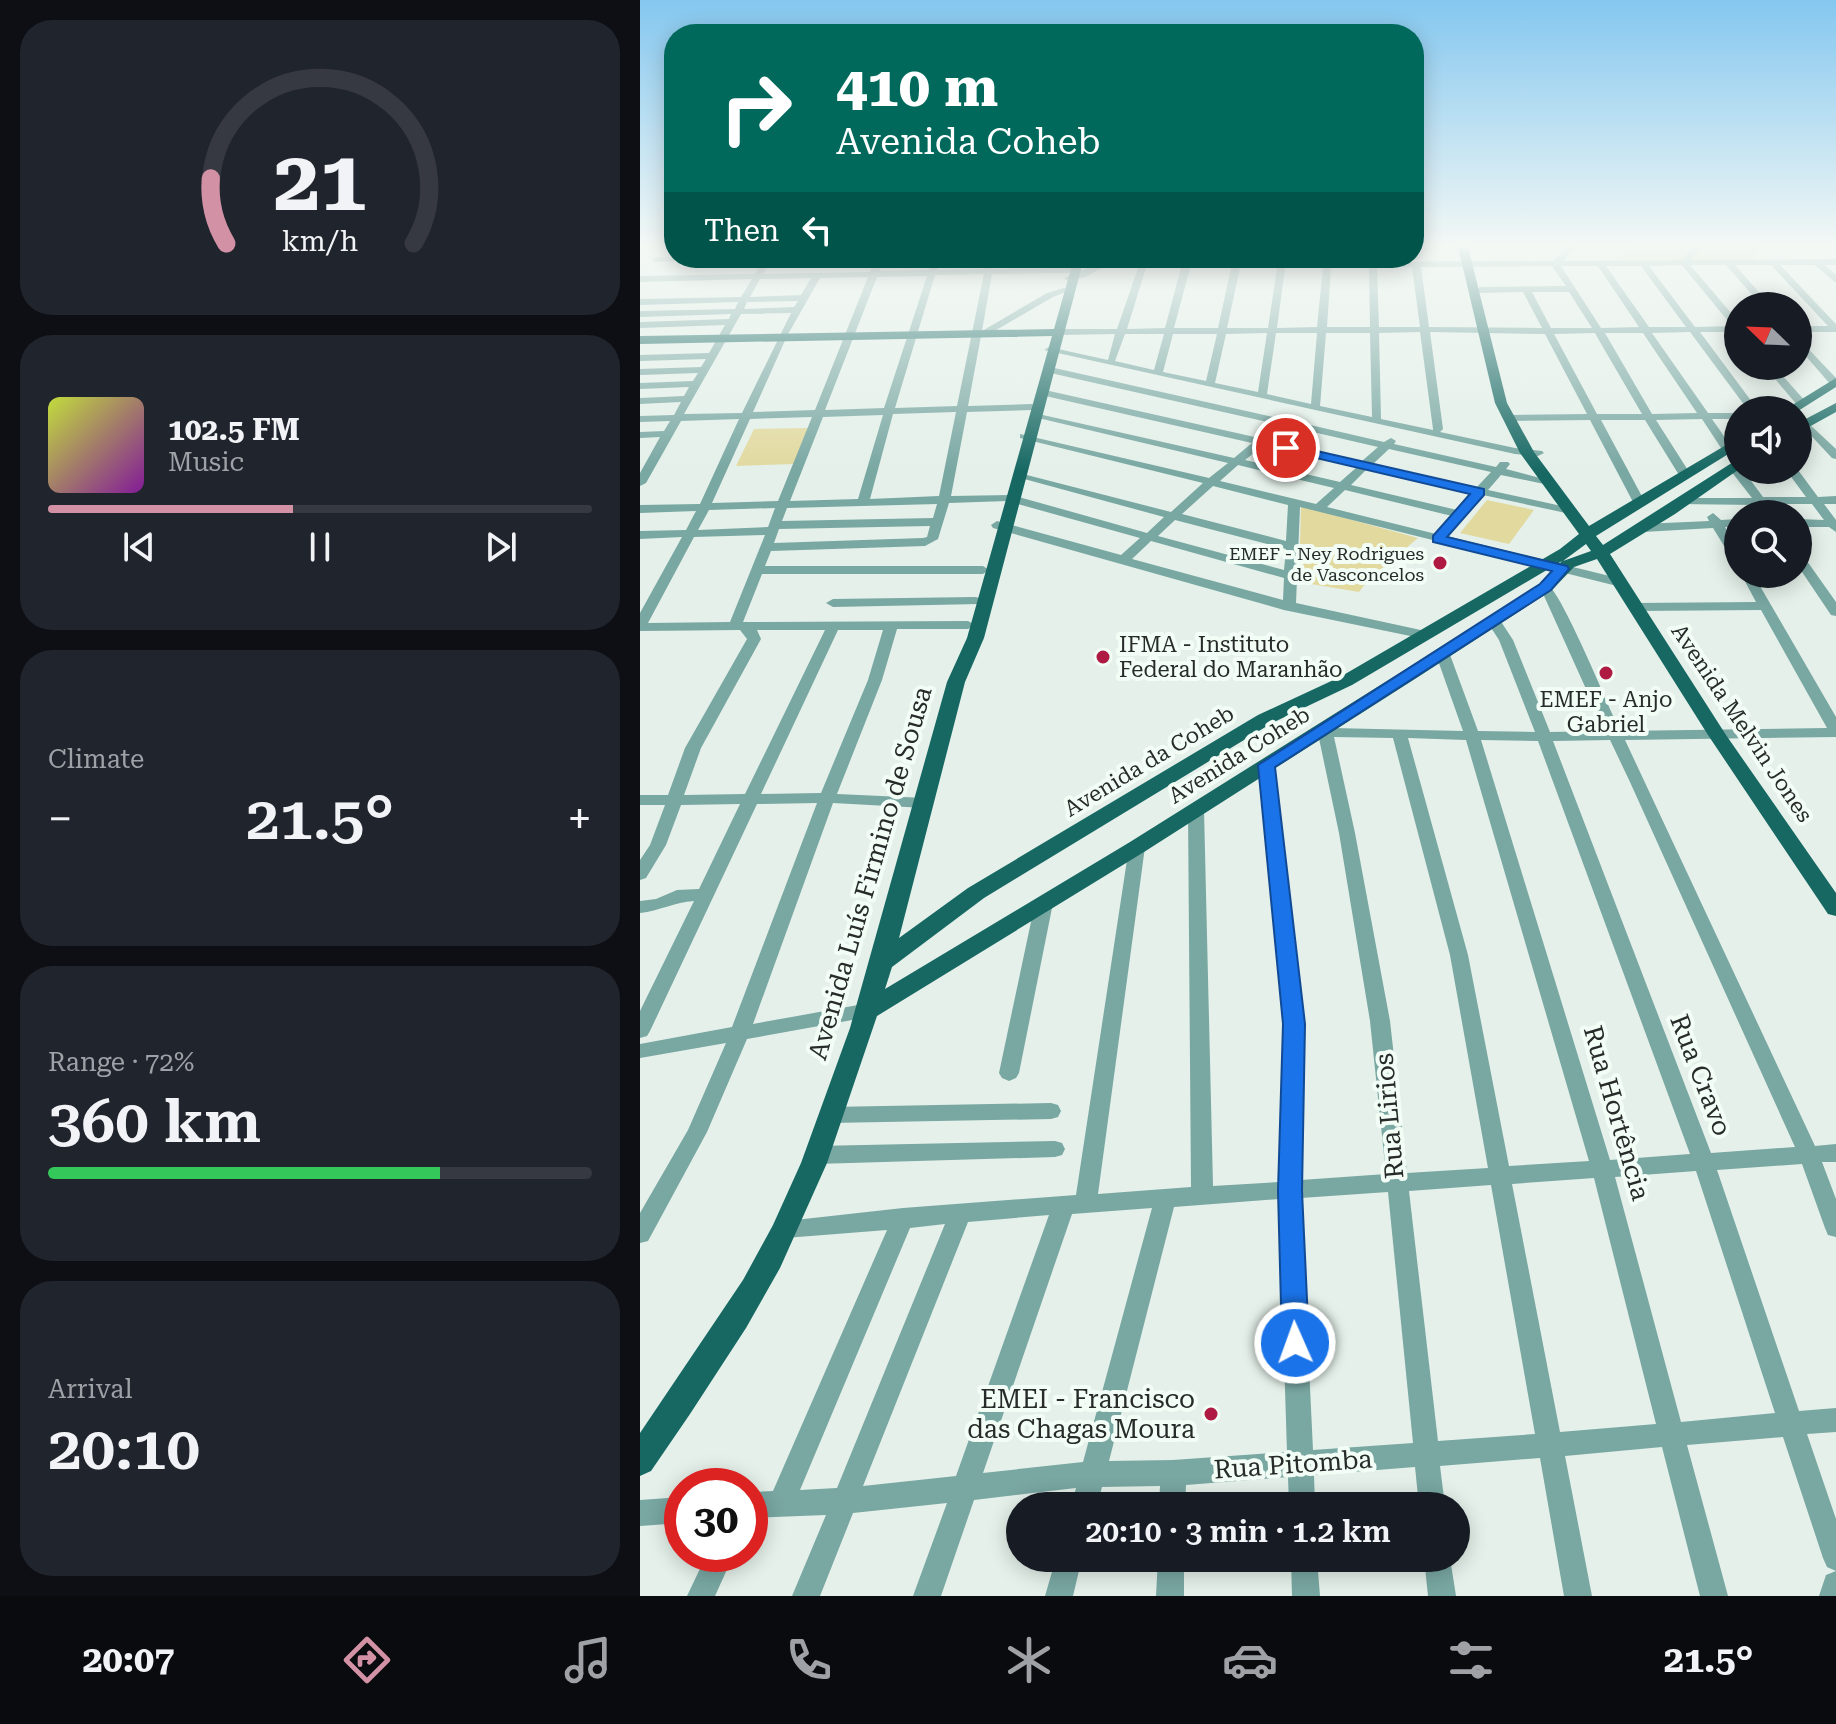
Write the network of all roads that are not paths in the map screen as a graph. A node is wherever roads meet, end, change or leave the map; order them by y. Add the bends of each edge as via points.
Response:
1 (789, 321) edge
2 (854, 321) edge
3 (916, 321) edge
4 (981, 321) edge
5 (1002, 321) edge
6 (1058, 321) edge
7 (1059, 321) edge
8 (1124, 321) edge
9 (1173, 321) edge
10 (1224, 321) edge
11 (1275, 321) edge
12 (1324, 321) edge
13 (1374, 321) edge
14 (1424, 321) edge
15 (1483, 321) edge
16 (1484, 321) edge
17 (1543, 321) edge
18 (1591, 321) edge
19 (1639, 321) edge
20 (1686, 321) edge
21 (732, 322) joint
22 (640, 325) edge
23 (1724, 328) edge
24 (1374, 329) junction
25 (1425, 329) junction
26 (1692, 329) junction
27 (1812, 329) edge
28 (1836, 329) edge
29 (1171, 330) junction
30 (1274, 330) junction
31 (1324, 330) junction
32 (1485, 330) junction
33 (1596, 330) junction
34 (1645, 330) junction
35 (1121, 331) junction
36 (1222, 331) junction
37 (1548, 331) junction
38 (848, 334) junction
39 (911, 334) junction
40 (979, 334) junction
41 (782, 336) junction
42 (722, 337) junction
43 (640, 340) edge
44 (1054, 344) junction
45 (711, 356) junction
46 (1812, 357) edge
47 (640, 358) edge
48 (1112, 359) junction
49 (703, 370) junction
50 (1159, 370) junction
51 (640, 372) edge
52 (1047, 373) junction
53 (1211, 383) junction
54 (1835, 383) edge
55 (695, 384) junction
56 (640, 386) edge
57 (1263, 392) junction
58 (1045, 393) junction
59 (1742, 396) edge
60 (1812, 398) edge
61 (687, 399) junction
62 (640, 401) edge
63 (1185, 401) junction
64 (1311, 404) junction
65 (960, 409) junction
66 (891, 411) junction
67 (1035, 411) junction
68 (1832, 413) edge
69 (818, 414) junction
70 (1591, 415) junction
71 (1702, 415) junction
72 (746, 416) junction
73 (1646, 416) junction
74 (1724, 416) edge
75 (1377, 417) junction
76 (676, 418) junction
77 (1513, 418) junction
78 (640, 419) edge
79 (1161, 419) junction
80 (1285, 422) junction
81 (1812, 422) edge
82 (1408, 425) junction
83 (1438, 429) junction
84 (667, 434) junction
85 (640, 435) edge
86 (1812, 435) edge
87 (1028, 437) junction
88 (1134, 437) junction
89 (1260, 442) junction
90 (1724, 442) edge
91 (1386, 446) junction
92 (1528, 451) junction
93 (640, 452) edge
94 (658, 452) junction
95 (1106, 456) junction
96 (1836, 456) edge
97 (1724, 459) edge
98 (1236, 462) junction
99 (1724, 464) edge
100 (1364, 466) junction
101 (644, 470) edge
102 (1499, 470) junction
103 (1685, 475) junction
104 (1019, 476) junction
105 (1211, 482) junction
106 (1549, 482) junction
107 (640, 483) edge
108 (1803, 484) edge
109 (1342, 487) junction
110 (1479, 492) junction
111 (945, 498) junction
112 (1008, 499) junction
113 (1812, 500) edge
114 (1816, 500) junction
115 (1836, 500) edge
116 (863, 501) junction
117 (1294, 502) junction
118 (1639, 502) junction
119 (1703, 502) junction
120 (1724, 502) edge
121 (784, 505) junction
122 (1676, 507) junction
123 (704, 508) junction
124 (1319, 508) junction
125 (640, 509) edge
126 (1571, 512) junction
127 (1460, 514) junction
128 (1174, 515) junction
129 (936, 522) junction
130 (1717, 523) junction
131 (1724, 523) edge
132 (1812, 524) edge
133 (1835, 525) edge
134 (1002, 526) junction
135 (774, 528) junction
136 (1643, 528) junction
137 (690, 533) junction
138 (1589, 533) junction
139 (640, 535) edge
140 (1724, 535) edge
141 (1148, 538) junction
142 (1438, 539) junction
143 (1290, 546) junction
144 (767, 547) junction
145 (1604, 556) junction
146 (1123, 560) junction
147 (1553, 567) junction
148 (758, 570) junction
149 (985, 575) junction
150 (1290, 576) junction
151 (1812, 577) edge
152 (1621, 583) junction
153 (1546, 587) junction
154 (1755, 588) edge
155 (975, 601) junction
156 (833, 603) dead end
157 (1765, 606) junction
158 (1289, 607) junction
159 (1636, 607) junction
160 (1836, 612) edge
161 (1493, 620) junction
162 (968, 625) junction
163 (640, 626) edge
164 (740, 626) junction
165 (891, 626) junction
166 (833, 627) junction
167 (1425, 635) junction
168 (1442, 652) junction
169 (956, 682) junction
170 (1325, 730) junction
171 (1836, 731) edge
172 (1614, 735) junction
173 (1717, 735) junction
174 (1400, 736) junction
175 (1472, 736) junction
176 (1544, 737) junction
177 (1266, 765) junction
178 (828, 798) junction
179 (640, 800) edge
180 (675, 800) junction
181 (750, 800) junction
182 (925, 803) junction
183 (1196, 810) junction
184 (1137, 847) junction
185 (640, 874) edge
186 (704, 894) junction
187 (1044, 903) junction
188 (1835, 905) edge
189 (640, 907) edge
190 (882, 962) junction
191 (869, 1010) junction
192 (640, 1031) edge
193 (740, 1032) junction
194 (640, 1051) edge
195 (1009, 1073) dead end
196 (1051, 1111) dead end
197 (830, 1115) junction
198 (1055, 1149) dead end
199 (1836, 1153) edge
200 (816, 1155) junction
201 (1809, 1155) junction
202 (1704, 1163) junction
203 (1602, 1168) junction
204 (1501, 1174) junction
205 (1395, 1185) junction
206 (1290, 1191) junction
207 (1202, 1196) junction
208 (1165, 1200) junction
209 (1075, 1204) junction
210 (961, 1213) junction
211 (903, 1217) junction
212 (1836, 1228) edge
213 (785, 1229) junction
214 (640, 1234) edge
215 (1836, 1420) edge
216 (1791, 1425) junction
217 (1672, 1434) junction
218 (1551, 1445) junction
219 (1426, 1454) junction
220 (640, 1460) edge
221 (1300, 1463) junction
222 (1173, 1473) junction
223 (1092, 1474) junction
224 (964, 1488) junction
225 (1088, 1492) edge
226 (1172, 1492) edge
227 (1301, 1492) edge
228 (1430, 1492) edge
229 (845, 1501) junction
230 (781, 1503) junction
231 (768, 1504) edge
232 (664, 1511) edge
233 (640, 1513) edge
234 (1836, 1558) edge
235 (712, 1572) edge
236 (1065, 1572) edge
237 (1171, 1572) edge
238 (1305, 1572) edge
239 (1439, 1572) edge
240 (1836, 1585) edge
241 (701, 1596) edge
242 (806, 1596) edge
243 (927, 1596) edge
244 (1059, 1596) edge
245 (1170, 1596) edge
246 (1306, 1596) edge
247 (1442, 1596) edge
248 (1578, 1596) edge
249 (1714, 1596) edge
250 (1833, 1596) edge

1 - 41 street
2 - 38 street
3 - 39 street
4 - 40 street
5 - 40 street
6 - 44 main road, Avenida Luís Firmino de Sousa
7 - 44 main road, Avenida Luís Firmino de Sousa
8 - 35 street
9 - 29 street
10 - 36 street
11 - 30 street
12 - 31 street
13 - 24 street
14 - 25 street
15 - 32 main road, Avenida Melvin Jones
16 - 32 main road, Avenida Melvin Jones
17 - 37 street
18 - 33 street
19 - 34 street
20 - 26 street
21 - 22 street
21 - 42 street
23 - 26 street
24 - 25 street
24 - 31 street
24 - 75 street
25 - 32 street
25 - 83 street
26 - 34 street
26 - 59 street
27 - 28 street
29 - 35 street
29 - 36 street
29 - 50 street
30 - 31 street
30 - 36 street
30 - 57 street
31 - 64 street
32 - 37 street
32 - 77 main road, Avenida Melvin Jones via 1501,403
33 - 34 street
33 - 37 street
33 - 73 street
34 - 71 street
35 - 44 street
35 - 48 street
36 - 53 street
37 - 70 street
38 - 39 main road
38 - 41 main road
38 - 69 street
39 - 40 main road
39 - 66 street
40 - 44 main road
40 - 65 street
41 - 42 main road
41 - 72 street
42 - 43 main road
42 - 45 street
44 - 48 street
44 - 52 main road, Avenida Luís Firmino de Sousa
44 - 53 street
45 - 47 street
45 - 49 street
46 - 54 street
48 - 50 street
49 - 51 street
49 - 55 street
50 - 53 street
52 - 58 main road, Avenida Luís Firmino de Sousa
52 - 63 street
52 - 67 main road, Avenida Luís Firmino de Sousa
53 - 57 street
53 - 63 street
53 - 64 street
54 - 60 main road
55 - 56 street
55 - 61 street
57 - 64 street
58 - 67 main road, Avenida Luís Firmino de Sousa
58 - 79 street
61 - 62 street
61 - 76 street
63 - 79 street
63 - 80 street
64 - 75 street
64 - 80 street
64 - 82 street
65 - 66 street
65 - 67 street
65 - 111 street
66 - 69 street
66 - 116 street
67 - 87 main road, Avenida Luís Firmino de Sousa
67 - 88 street
68 - 81 main road
69 - 72 street
69 - 121 street
70 - 73 street
70 - 77 street
70 - 118 street
71 - 73 street
71 - 74 street
71 - 90 street
72 - 76 street
72 - 123 street
73 - 103 street
75 - 82 street
76 - 78 street
76 - 84 street
77 - 92 main road, Avenida Melvin Jones
79 - 88 street
79 - 89 street
80 - 89 street
80 - 91 street
82 - 83 street
82 - 91 street
82 - 92 street
83 - 92 street
84 - 85 street
84 - 94 street
86 - 96 street
87 - 95 street
87 - 104 main road, Avenida Luís Firmino de Sousa
87 - 112 main road, Avenida Luís Firmino de Sousa
88 - 95 street
88 - 98 street
89 - 98 street
89 - 100 street
91 - 100 street
91 - 102 street
92 - 102 street
92 - 106 main road, Avenida Melvin Jones
92 - 138 main road, Avenida Melvin Jones
93 - 94 street
94 - 101 street
95 - 105 street
97 - 103 main road, Avenida da Coheb
98 - 105 street
98 - 109 street
99 - 122 main road
100 - 109 street
100 - 110 street
101 - 107 street
102 - 106 street
102 - 110 street
103 - 118 main road, Avenida da Coheb
104 - 112 main road, Avenida Luís Firmino de Sousa
104 - 128 street
105 - 117 street
105 - 128 street
106 - 126 main road, Avenida Melvin Jones
108 - 114 street
109 - 124 street
109 - 127 street
110 - 126 street
110 - 127 street
111 - 112 street
111 - 116 street
111 - 129 street
112 - 134 main road, Avenida Luís Firmino de Sousa
112 - 141 street
113 - 114 street
114 - 115 street
114 - 133 street
116 - 121 street
117 - 124 street
117 - 143 street
118 - 138 main road, Avenida da Coheb
119 - 120 street
119 - 122 street
119 - 130 street
121 - 123 street
121 - 135 street
122 - 136 main road, Avenida Coheb
123 - 125 street
123 - 137 street
124 - 142 street
126 - 138 main road, Avenida Melvin Jones
127 - 142 street
128 - 141 street
128 - 143 street
129 - 135 street
129 - 144 street via 932,539 925,542
130 - 131 street
130 - 136 street
130 - 140 street
132 - 133 street
134 - 146 street
134 - 149 main road, Avenida Luís Firmino de Sousa
135 - 137 street
135 - 144 street
136 - 145 main road, Avenida Coheb
137 - 139 street
137 - 163 street
138 - 145 main road, Avenida Melvin Jones
138 - 147 main road, Avenida da Coheb
141 - 146 street
141 - 150 street
142 - 147 street
143 - 150 street
144 - 148 street
145 - 147 main road, Avenida Coheb
145 - 152 main road, Avenida Melvin Jones
146 - 158 street
147 - 152 street
147 - 153 main road, Avenida Coheb
147 - 167 main road, Avenida da Coheb
148 - 149 street
148 - 164 street
149 - 155 main road, Avenida Luís Firmino de Sousa
149 - 169 main road, Avenida Luís Firmino de Sousa
150 - 158 street
151 - 160 street
152 - 159 main road, Avenida Melvin Jones
153 - 161 main road, Avenida Coheb
153 - 172 street
154 - 157 street
155 - 156 street
155 - 162 main road, Avenida Luís Firmino de Sousa
157 - 159 street
157 - 171 street
158 - 167 street
159 - 173 main road, Avenida Melvin Jones
161 - 168 main road, Avenida Coheb
161 - 176 street, Rua Cravo
162 - 165 street
162 - 169 main road, Avenida Luís Firmino de Sousa via 953,675
163 - 164 street
164 - 166 street
164 - 180 street via 754,639 693,748
165 - 166 street
165 - 178 street
166 - 181 street
167 - 190 main road, Avenida da Coheb via 1346,681 1265,719 976,893
168 - 170 main road, Avenida Coheb
168 - 175 street, Rua Hortência
169 - 182 main road, Avenida Luís Firmino de Sousa
170 - 174 street
170 - 177 main road, Avenida Coheb
170 - 205 street, Rua Lirios via 1375,985
171 - 173 street
172 - 173 street
172 - 176 street
172 - 201 street
173 - 188 main road, Avenida Melvin Jones
174 - 175 street
174 - 204 street via 1459,955
175 - 176 street
175 - 203 street, Rua Hortência
176 - 202 street, Rua Cravo
177 - 183 main road, Avenida Coheb
177 - 206 street via 1294,1024
178 - 181 street
178 - 182 street
178 - 193 street
179 - 180 street
180 - 181 street
180 - 185 street
181 - 186 street
182 - 190 main road, Avenida Luís Firmino de Sousa
183 - 184 main road, Avenida Coheb
183 - 207 street
184 - 187 main road, Avenida Coheb
184 - 209 street
186 - 189 street
186 - 192 street
187 - 191 main road, Avenida Coheb
187 - 195 street
190 - 191 main road, Avenida Luís Firmino de Sousa
191 - 193 street
191 - 197 main road, Avenida Luís Firmino de Sousa
193 - 194 street
193 - 214 street via 697,1132
196 - 197 street
197 - 200 main road, Avenida Luís Firmino de Sousa
198 - 200 street
199 - 201 street
200 - 213 main road, Avenida Luís Firmino de Sousa
201 - 202 street
201 - 212 street
202 - 203 street
202 - 216 street, Rua Cravo
203 - 204 street
203 - 217 street, Rua Hortência
204 - 205 street
204 - 218 street
205 - 206 street
205 - 219 street, Rua Lirios
206 - 207 street
206 - 221 street
207 - 208 street
208 - 209 street
208 - 223 street
209 - 210 street
209 - 224 street
210 - 211 street
210 - 229 street
211 - 213 street
211 - 230 street
213 - 220 main road, Avenida Luís Firmino de Sousa via 709,1360
215 - 216 street, Rua Pitomba
216 - 217 street, Rua Pitomba
216 - 234 street, Rua Cravo
217 - 218 street, Rua Pitomba
217 - 249 street, Rua Hortência
218 - 219 street, Rua Pitomba
218 - 248 street
219 - 221 street, Rua Pitomba
219 - 228 street, Rua Lirios
221 - 222 street, Rua Pitomba
221 - 227 street
222 - 223 street, Rua Pitomba
222 - 226 street
223 - 224 street, Rua Pitomba
223 - 225 street
224 - 229 street, Rua Pitomba
224 - 243 street
229 - 230 street, Rua Pitomba
229 - 242 street
230 - 231 street, Rua Pitomba
232 - 233 street
235 - 241 street
236 - 244 street
237 - 245 street
238 - 246 street
239 - 247 street
240 - 250 street

